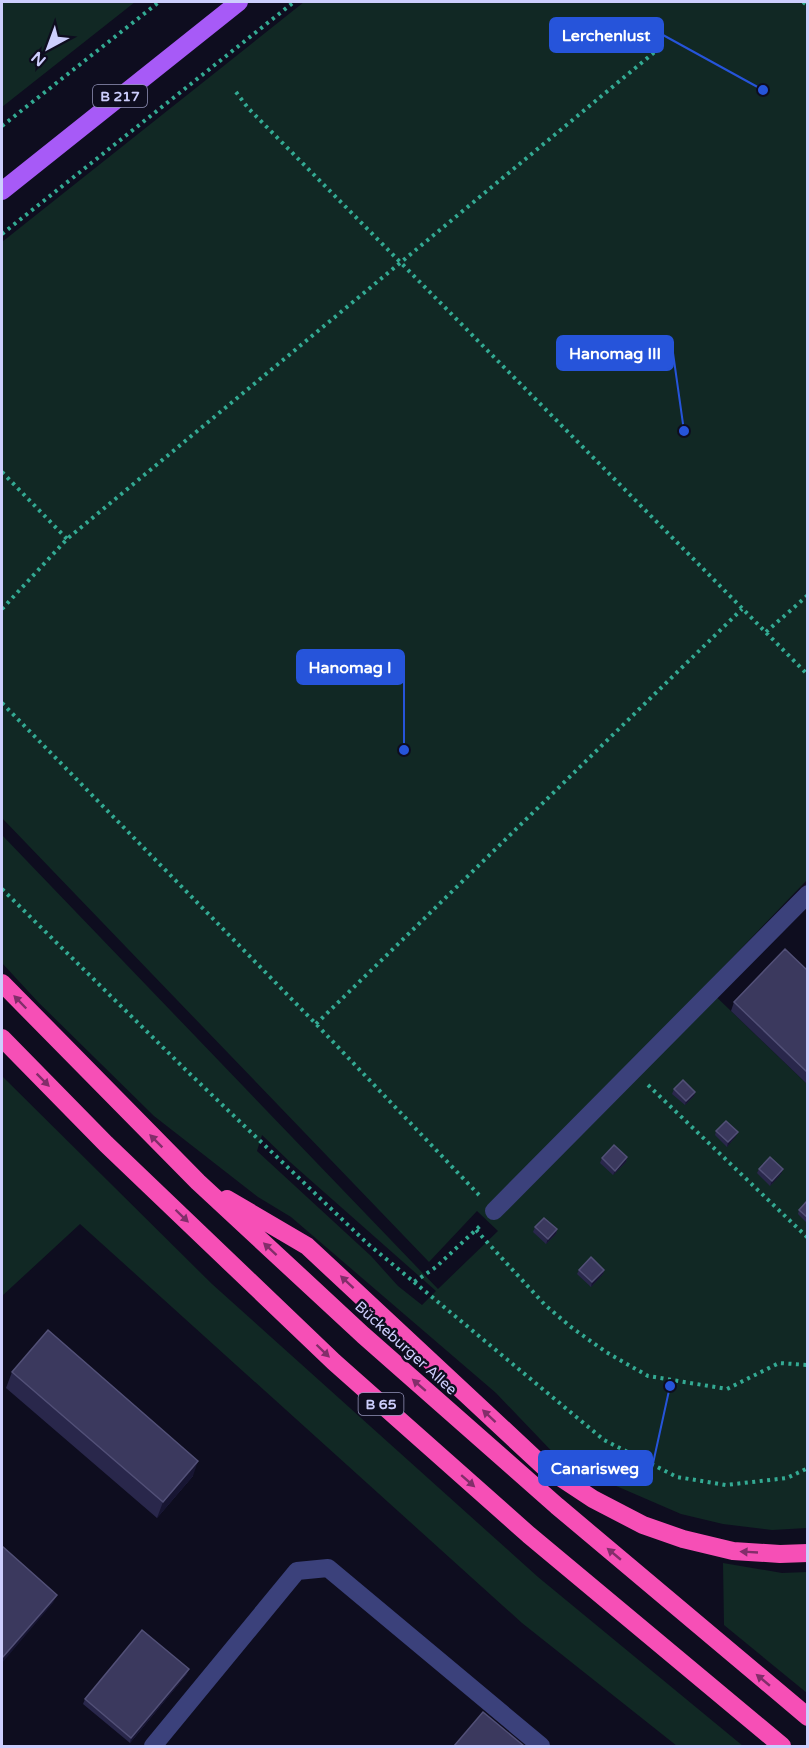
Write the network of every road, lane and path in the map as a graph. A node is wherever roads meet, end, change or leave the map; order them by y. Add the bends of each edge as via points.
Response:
1 (159, 2) edge
2 (239, 2) edge
3 (294, 2) edge
4 (803, 2) edge
5 (807, 6) edge
6 (657, 50) dead end
7 (236, 92) dead end
8 (2, 126) edge
9 (2, 191) edge
10 (2, 234) edge
11 (400, 263) junction
12 (2, 472) edge
13 (67, 539) junction
14 (807, 595) edge
15 (2, 609) edge
16 (742, 609) junction
17 (766, 632) junction
18 (807, 675) edge
19 (2, 703) edge
20 (2, 889) edge
21 (807, 894) edge
22 (2, 983) edge
23 (316, 1024) junction
24 (2, 1038) edge
25 (633, 1071) junction
26 (198, 1182) junction
27 (494, 1211) junction
28 (476, 1230) junction
29 (807, 1238) edge
30 (414, 1282) junction
31 (807, 1365) edge
32 (807, 1468) edge
33 (807, 1553) edge
34 (807, 1717) edge
35 (153, 1746) edge
36 (541, 1746) edge
37 (782, 1746) edge

1 - 8 path
2 - 9 main road, B 217
3 - 10 path
4 - 5 path
6 - 11 path
7 - 11 path
11 - 13 path
11 - 16 path
12 - 13 path
13 - 15 path
14 - 17 path
16 - 17 path
16 - 23 path
17 - 18 path
19 - 23 path
20 - 30 path via 368,1244
21 - 25 lane
26 -> 22 highway, Bückeburger Allee / B 65
23 - 27 path
24 -> 37 highway, B 65 via 106,1144 334,1362 529,1534
25 - 27 lane
25 - 29 path
33 -> 26 highway via 733,1551 683,1539 644,1525 593,1498 543,1466 307,1246
34 -> 26 highway, Bückeburger Allee / B 65 via 522,1475
27 - 28 path
28 - 30 path
28 - 31 path via 545,1305 606,1352 648,1376 727,1389 779,1363
30 - 32 path via 604,1440 677,1477 726,1485 787,1478
35 - 36 lane via 297,1571 328,1568

